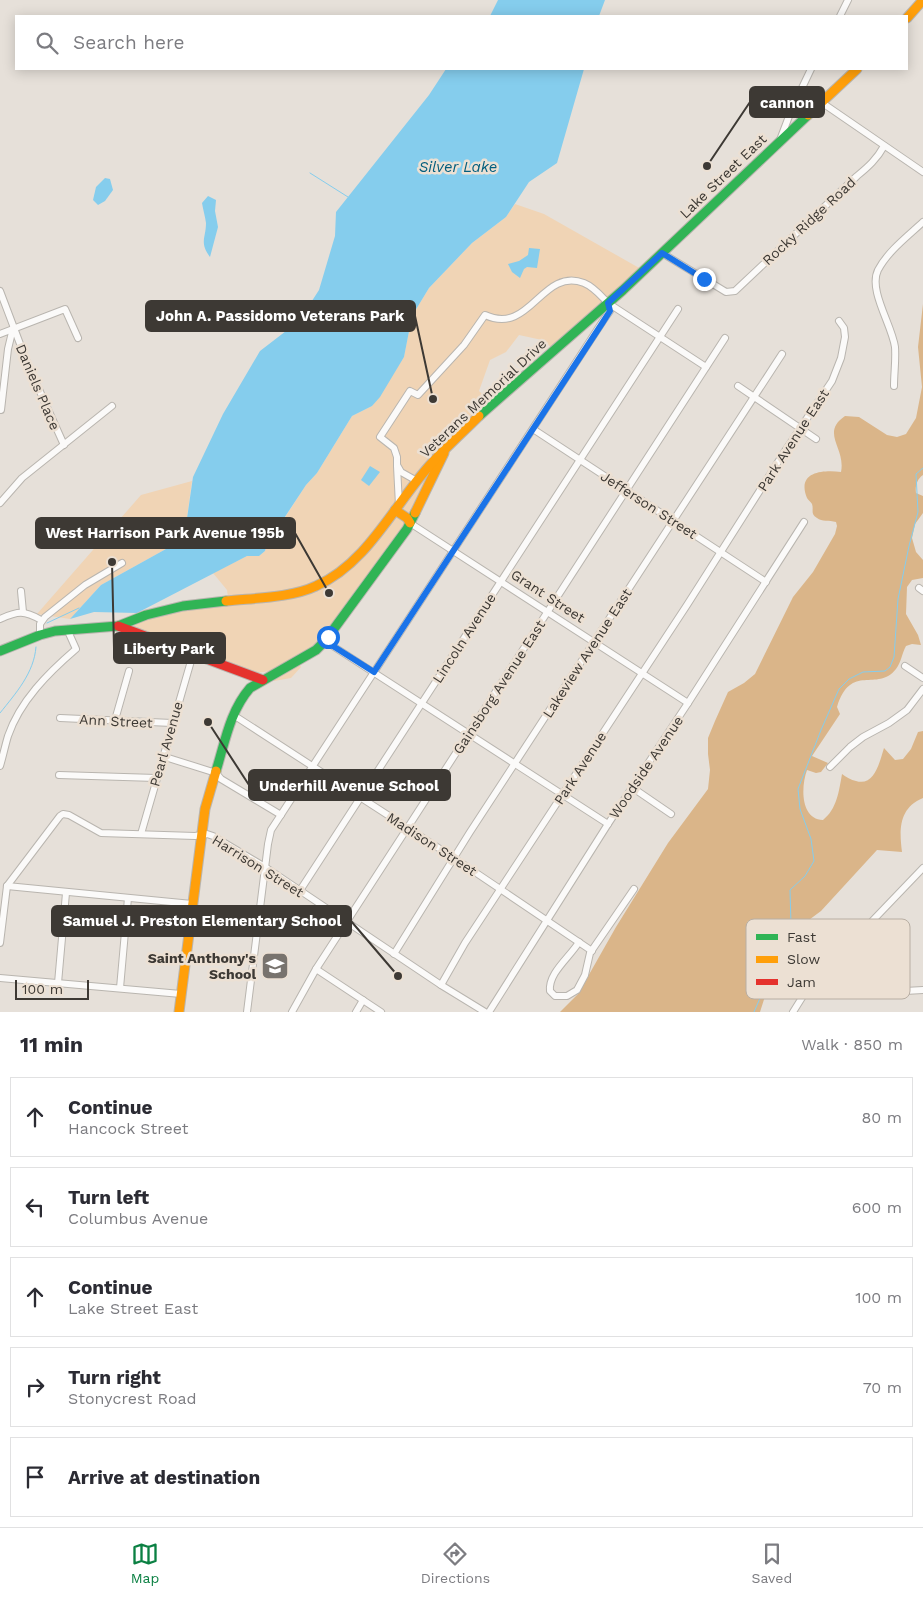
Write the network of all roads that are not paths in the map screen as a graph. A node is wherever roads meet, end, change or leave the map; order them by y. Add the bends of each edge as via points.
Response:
1 (848, 0) edge
2 (923, 0) edge
3 (840, 15) edge
4 (908, 17) edge
5 (810, 70) edge
6 (855, 70) edge
7 (821, 102) junction
8 (780, 140) junction
9 (884, 146) junction
10 (923, 172) edge
11 (923, 222) edge
12 (662, 253) junction
13 (0, 291) edge
14 (608, 303) junction
15 (678, 309) dead end
16 (839, 321) dead end
17 (13, 328) junction
18 (0, 334) edge
19 (661, 336) junction
20 (78, 338) dead end
21 (725, 338) dead end
22 (782, 354) dead end
23 (706, 367) junction
24 (738, 386) dead end
25 (894, 386) dead end
26 (754, 397) junction
27 (112, 406) dead end
28 (1, 410) dead end
29 (800, 428) junction
30 (533, 429) junction
31 (816, 439) dead end
32 (64, 445) junction
33 (446, 450) junction
34 (580, 460) junction
35 (397, 465) junction
36 (417, 481) junction
37 (626, 490) junction
38 (0, 503) edge
39 (397, 507) junction
40 (672, 520) junction
41 (804, 522) dead end
42 (410, 523) junction
43 (454, 551) junction
44 (721, 552) junction
45 (122, 563) dead end
46 (500, 581) junction
47 (766, 582) junction
48 (21, 591) dead end
49 (23, 612) junction
50 (548, 612) junction
51 (0, 619) edge
52 (41, 620) junction
53 (118, 626) junction
54 (67, 629) junction
55 (40, 635) junction
56 (325, 641) junction
57 (595, 642) junction
58 (0, 651) edge
59 (193, 654) junction
60 (905, 666) dead end
61 (129, 671) dead end
62 (240, 672) junction
63 (374, 672) junction
64 (642, 673) junction
65 (923, 678) edge
66 (263, 680) junction
67 (923, 689) edge
68 (248, 690) junction
69 (421, 703) junction
70 (688, 703) junction
71 (232, 716) junction
72 (60, 718) dead end
73 (115, 720) junction
74 (172, 723) junction
75 (468, 734) junction
76 (162, 756) junction
77 (515, 764) junction
78 (0, 766) edge
79 (313, 767) junction
80 (830, 767) dead end
81 (216, 772) junction
82 (59, 775) dead end
83 (156, 778) junction
84 (633, 788) junction
85 (562, 795) junction
86 (360, 797) junction
87 (672, 814) dead end
88 (281, 815) junction
89 (608, 824) junction
90 (407, 828) junction
91 (141, 834) junction
92 (201, 835) junction
93 (454, 858) junction
94 (265, 868) junction
95 (923, 868) edge
96 (7, 886) junction
97 (501, 889) junction
98 (634, 889) dead end
99 (300, 892) junction
100 (66, 893) junction
101 (128, 898) junction
102 (192, 904) junction
103 (874, 919) edge
104 (547, 920) junction
105 (346, 922) junction
106 (579, 942) junction
107 (0, 943) edge
108 (592, 951) junction
109 (394, 954) junction
110 (316, 969) junction
111 (0, 978) edge
112 (58, 983) junction
113 (441, 985) junction
114 (120, 988) junction
115 (923, 990) edge
116 (910, 991) edge
117 (181, 994) junction
118 (801, 999) edge
119 (363, 1000) junction
120 (179, 1012) edge
121 (247, 1012) edge
122 (292, 1012) edge
123 (356, 1012) edge
124 (381, 1012) edge
125 (487, 1012) edge
126 (793, 1012) edge

1 - 3 street
2 - 4 main road
5 - 8 street
6 - 7 main road, Lake Street East
7 - 8 main road, Lake Street East
7 - 9 street
8 - 12 main road, Lake Street East
9 - 10 street
9 - 12 street, Rocky Ridge Road via 868,167 731,293
11 - 25 street via 887,257 876,274 876,287 895,348
12 - 14 main road, Lake Street East
13 - 17 street, Daniels Place
14 - 19 street
14 - 30 street via 610,311
14 - 33 main road, Veterans Memorial Drive via 479,416
14 - 35 street via 584,283 562,282 513,318 502,320 485,315 464,345 418,395 410,391 380,437 394,448
15 - 19 street, Lincoln Avenue
16 - 29 street, Park Avenue East via 845,337 839,365
17 - 18 street
17 - 20 street via 65,309
17 - 28 street
17 - 32 street, Daniels Place
19 - 23 street
19 - 34 street, Lincoln Avenue
21 - 23 street, Gainsborg Avenue East
22 - 26 street, Lakeview Avenue East
23 - 37 street, Gainsborg Avenue East
24 - 26 street
26 - 29 street
26 - 40 street, Lakeview Avenue East
27 - 32 street
29 - 31 street
29 - 44 street, Park Avenue East
30 - 34 street, Jefferson Street
30 - 43 street
32 - 38 street via 22,478
33 - 36 main road, Veterans Memorial Drive
33 - 42 main road
34 - 37 street, Jefferson Street
34 - 46 street, Lincoln Avenue
35 - 36 street via 405,475
35 - 39 street
36 - 39 main road, Veterans Memorial Drive
37 - 40 street, Jefferson Street
37 - 50 street, Gainsborg Avenue East
39 - 42 main road, Grant Street
39 - 53 main road, Veterans Memorial Drive via 356,558 335,576 315,587 276,596 176,608
40 - 44 street, Jefferson Street
40 - 57 street, Lakeview Avenue East
41 - 47 street, Woodside Avenue
42 - 43 street, Grant Street
42 - 56 main road
43 - 46 street, Grant Street
43 - 63 street
44 - 47 street, Jefferson Street
44 - 64 street, Park Avenue
45 - 52 street via 85,585
46 - 50 street, Grant Street
46 - 69 street, Lincoln Avenue
47 - 70 street, Woodside Avenue
48 - 49 street
49 - 51 street via 10,613
49 - 52 street
50 - 57 street, Grant Street
50 - 75 street, Gainsborg Avenue East
52 - 55 street
53 - 54 main road
53 - 59 main road
54 - 55 main road
54 - 78 street via 76,649 32,693 8,735
55 - 58 main road
56 - 63 street
56 - 66 main road via 316,650
57 - 64 street, Grant Street
57 - 77 street, Lakeview Avenue East
59 - 62 main road
59 - 74 street, Pearl Avenue
60 - 65 street
61 - 73 street
62 - 66 main road
62 - 68 main road
63 - 69 street
63 - 79 street
64 - 70 street, Grant Street
64 - 85 street, Park Avenue
66 - 68 main road
67 - 80 street via 907,710 863,737
68 - 71 main road
69 - 75 street
69 - 86 street, Lincoln Avenue
70 - 84 street, Woodside Avenue
71 - 79 street, Madison Street
71 - 81 main road
72 - 73 street, Ann Street
73 - 74 street, Ann Street
74 - 76 street, Pearl Avenue
75 - 77 street
75 - 90 street, Gainsborg Avenue East
76 - 81 street
76 - 83 street, Pearl Avenue
77 - 85 street
77 - 93 street, Lakeview Avenue East
79 - 86 street, Madison Street
79 - 88 street
81 - 88 street via 221,779
81 - 92 main road
82 - 83 street
83 - 91 street, Pearl Avenue
84 - 87 street
84 - 89 street, Woodside Avenue
85 - 89 street
85 - 97 street, Park Avenue
86 - 90 street, Madison Street
86 - 99 street, Lincoln Avenue
88 - 94 street via 269,835
89 - 104 street, Woodside Avenue
90 - 93 street, Madison Street
90 - 105 street, Gainsborg Avenue East
91 - 92 street, Harrison Street
91 - 96 street, Harrison Street via 98,832 70,815 61,814
92 - 94 street, Harrison Street via 212,836
92 - 102 main road
93 - 97 street, Madison Street
93 - 109 street, Lakeview Avenue East
94 - 99 street, Harrison Street
94 - 121 street
95 - 103 street
96 - 100 street
96 - 107 street
97 - 104 street, Madison Street
97 - 113 street, Park Avenue
98 - 108 street
99 - 105 street, Harrison Street
100 - 101 street
100 - 112 street
101 - 102 street
101 - 114 street
102 - 117 main road
104 - 106 street, Madison Street
104 - 125 street, Woodside Avenue
105 - 109 street, Harrison Street
105 - 110 street, Gainsborg Avenue East
106 - 108 street, Madison Street
106 - 108 street via 552,977 549,985 551,994 567,996 577,990
109 - 113 street, Harrison Street
110 - 119 street
110 - 122 street, Gainsborg Avenue East
111 - 112 street
112 - 114 street
113 - 125 street, Harrison Street
114 - 117 street
115 - 116 street
117 - 120 main road
118 - 126 street
119 - 123 street
119 - 124 street

